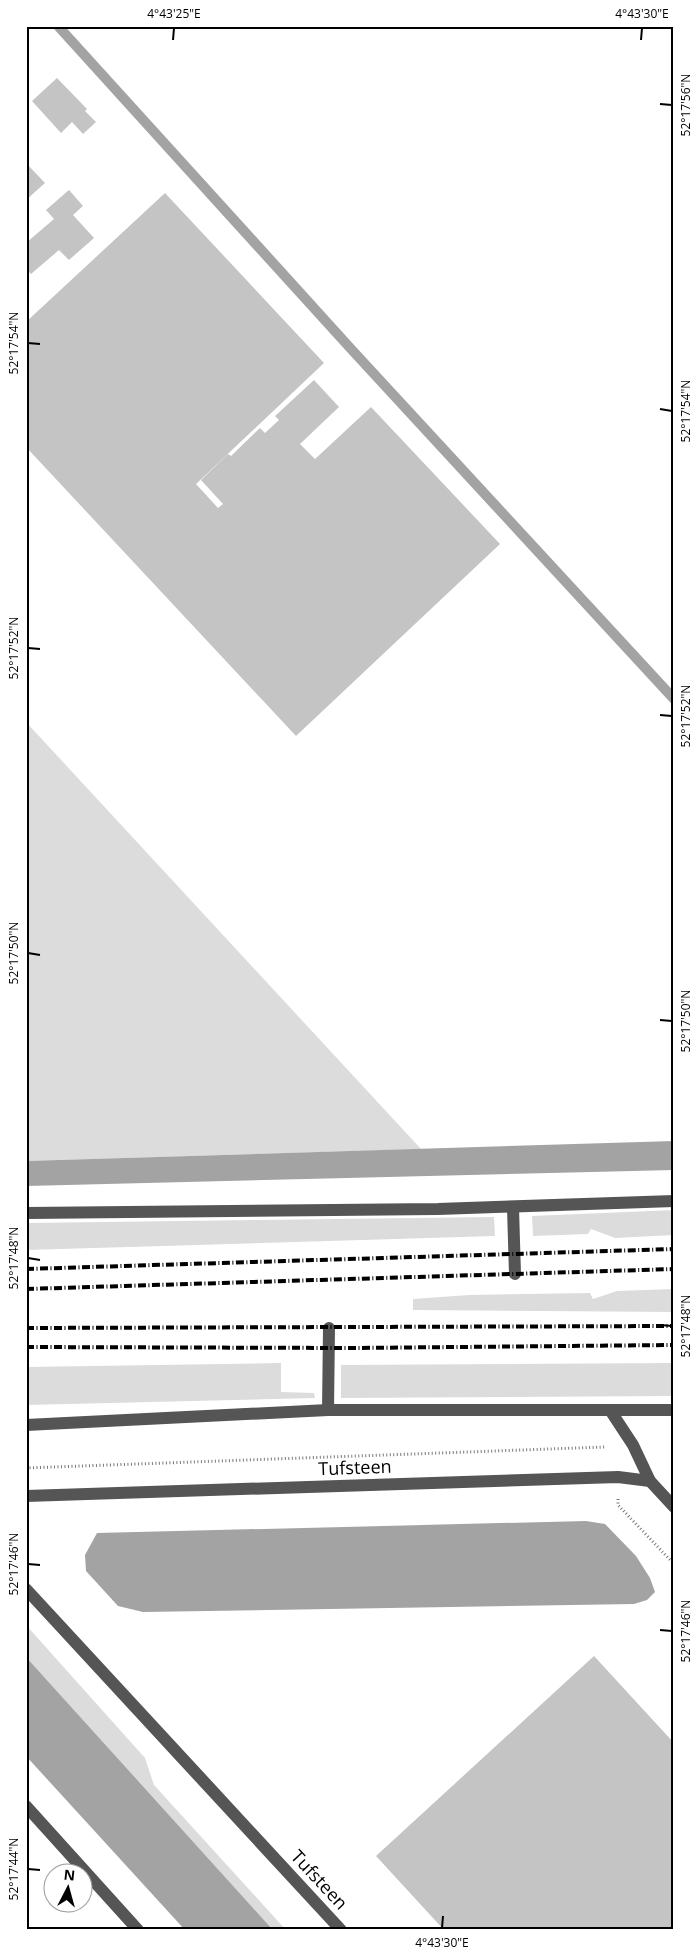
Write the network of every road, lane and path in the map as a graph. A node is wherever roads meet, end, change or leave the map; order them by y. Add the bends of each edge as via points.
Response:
1 (674, 1201) edge
2 (513, 1208) junction
3 (26, 1213) edge
4 (515, 1274) dead end
5 (329, 1328) dead end
6 (328, 1410) junction
7 (610, 1410) junction
8 (674, 1410) edge
9 (26, 1425) edge
10 (632, 1445) junction
11 (26, 1468) edge
12 (618, 1477) junction
13 (650, 1481) junction
14 (26, 1496) edge
15 (674, 1507) edge
16 (674, 1564) edge
17 (26, 1589) edge
18 (26, 1806) edge
19 (138, 1930) edge
20 (341, 1930) edge

1 - 2 street
2 - 3 street
2 - 4 street
5 - 6 street
6 - 7 street
6 - 9 street
7 - 8 street
7 - 10 street
10 - 11 path, Tufsteen
10 - 13 street
12 - 13 street, Tufsteen
12 - 14 street, Tufsteen
12 - 16 path via 618,1505
13 - 15 street
17 - 20 street, Tufsteen
18 - 19 street

